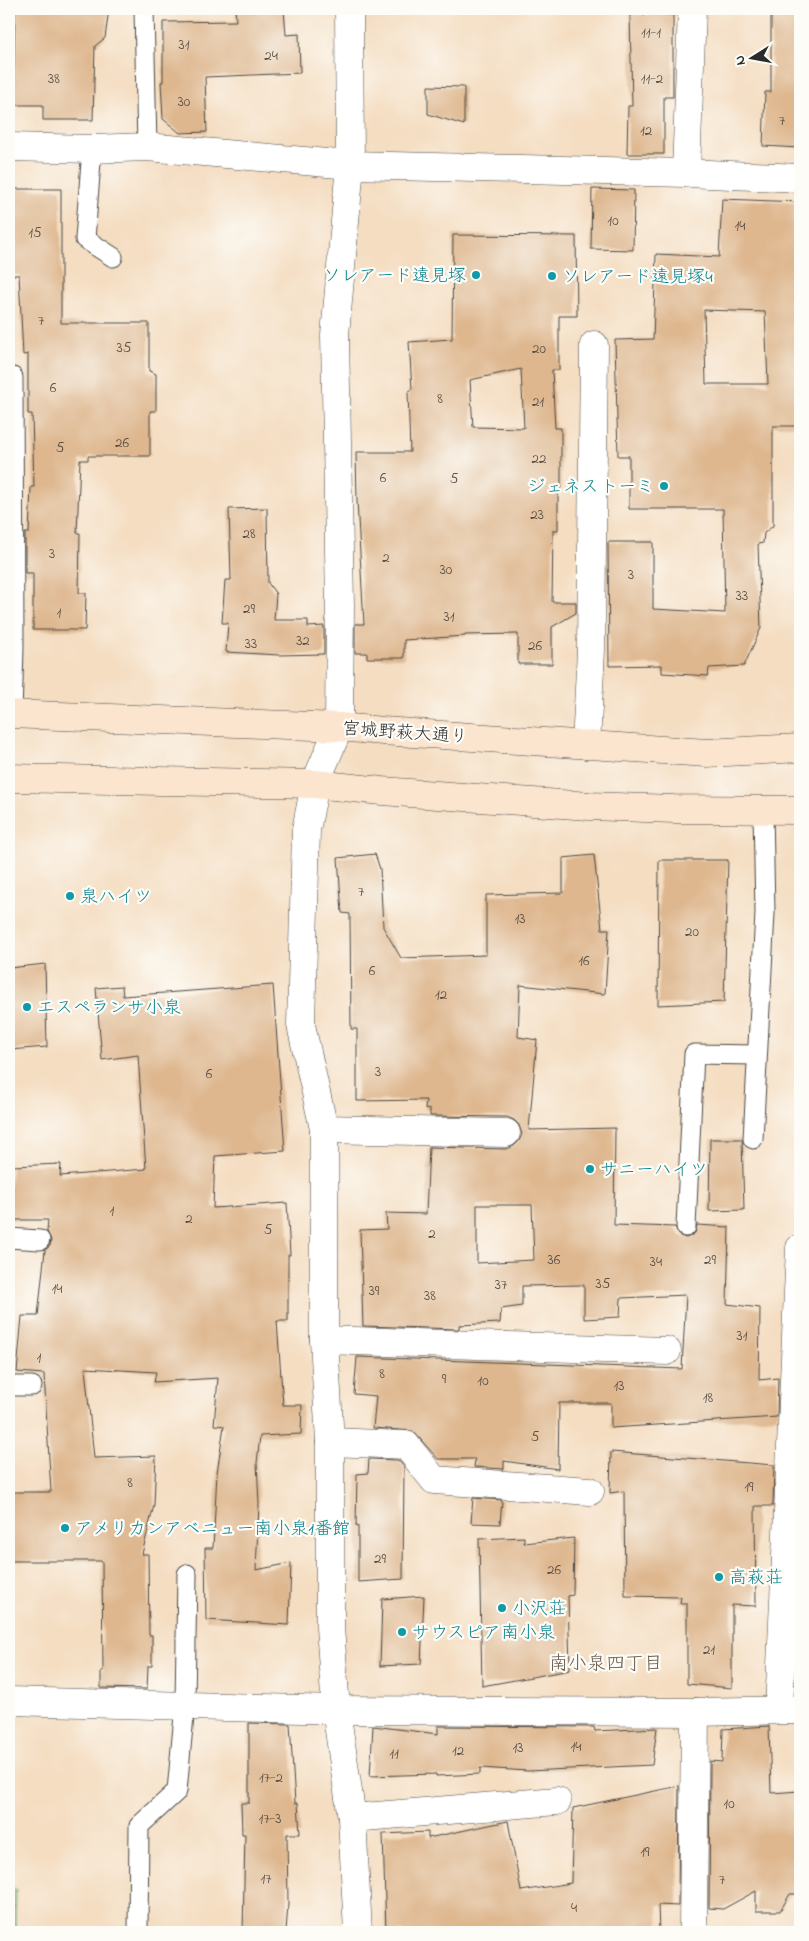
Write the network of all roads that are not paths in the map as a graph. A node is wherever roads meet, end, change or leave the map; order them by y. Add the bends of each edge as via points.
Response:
1 (144, 9) edge
2 (349, 9) edge
3 (692, 9) edge
4 (9, 147) edge
5 (147, 147) junction
6 (92, 149) junction
7 (350, 165) junction
8 (686, 173) junction
9 (800, 178) edge
10 (113, 257) dead end
11 (594, 345) dead end
12 (13, 378) dead end
13 (10, 714) edge
14 (339, 727) junction
15 (586, 745) junction
16 (800, 748) edge
17 (9, 778) edge
18 (315, 784) junction
19 (763, 810) junction
20 (800, 810) edge
21 (756, 1055) junction
22 (324, 1129) junction
23 (506, 1133) dead end
24 (753, 1139) dead end
25 (686, 1227) dead end
26 (9, 1238) edge
27 (40, 1240) dead end
28 (800, 1248) edge
29 (324, 1340) junction
30 (667, 1351) dead end
31 (9, 1386) edge
32 (32, 1386) dead end
33 (330, 1442) junction
34 (590, 1491) dead end
35 (187, 1574) dead end
36 (9, 1701) edge
37 (185, 1706) junction
38 (336, 1710) junction
39 (790, 1710) edge
40 (696, 1712) junction
41 (557, 1801) dead end
42 (352, 1818) junction
43 (138, 1932) edge
44 (358, 1932) edge
45 (693, 1932) edge

1 - 5 lane
2 - 7 street
3 - 8 street
4 - 6 street
5 - 6 street
5 - 7 street
6 - 10 lane via 85,239
7 - 8 street
7 - 14 street via 335,335
8 - 9 street
11 - 15 street via 591,650
12 - 13 lane via 14,648
13 - 14 street, 宮城野萩大通り
14 - 15 street, 宮城野萩大通り
14 - 18 street
15 - 16 street, 宮城野萩大通り via 707,753
17 - 18 street
18 - 19 street via 589,806
18 - 22 street via 306,830 301,1025
19 - 20 street
19 - 21 lane via 765,913
21 - 24 lane
21 - 25 lane via 694,1054
22 - 23 street
22 - 29 street
26 - 27 lane
28 - 39 street
29 - 30 street
29 - 33 street
31 - 32 lane
33 - 34 street via 406,1445 434,1480
33 - 38 street via 330,1627
35 - 37 lane
36 - 37 street
37 - 38 street
37 - 43 lane via 177,1791 139,1826
38 - 40 street
38 - 42 street
39 - 40 street
40 - 45 street
41 - 42 street
42 - 44 street

